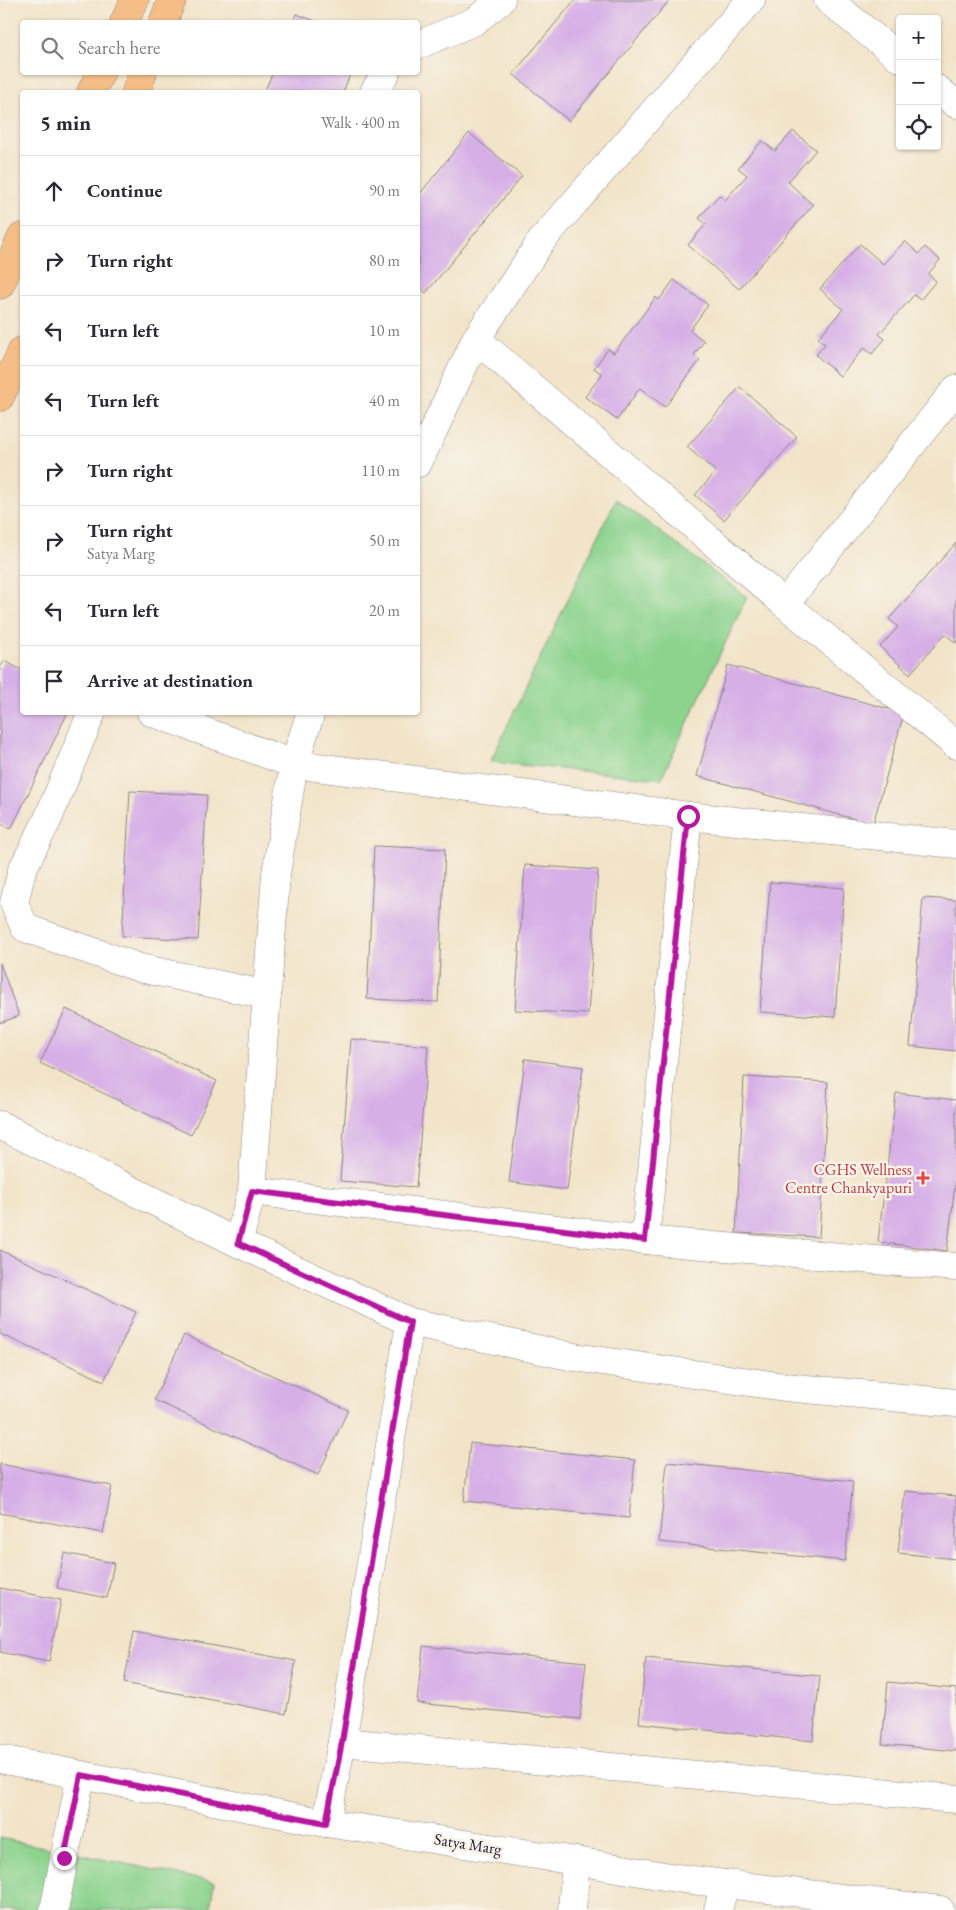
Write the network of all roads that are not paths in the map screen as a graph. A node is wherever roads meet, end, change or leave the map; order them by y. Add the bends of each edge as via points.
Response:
1 (135, 0) edge
2 (172, 0) edge
3 (501, 0) edge
4 (751, 0) edge
5 (828, 0) edge
6 (125, 20) edge
7 (164, 20) edge
8 (420, 44) edge
9 (896, 55) edge
10 (100, 75) edge
11 (142, 75) edge
12 (384, 75) edge
13 (92, 90) edge
14 (137, 90) edge
15 (375, 90) edge
16 (941, 92) edge
17 (956, 104) edge
18 (20, 241) edge
19 (0, 285) edge
20 (476, 339) junction
21 (20, 355) edge
22 (956, 389) edge
23 (0, 397) edge
24 (420, 459) edge
25 (785, 604) junction
26 (91, 715) edge
27 (159, 715) edge
28 (310, 715) edge
29 (956, 745) edge
30 (294, 764) junction
31 (688, 816) junction
32 (956, 844) edge
33 (267, 995) junction
34 (0, 1125) edge
35 (252, 1191) junction
36 (645, 1240) junction
37 (238, 1243) junction
38 (956, 1268) edge
39 (410, 1322) junction
40 (956, 1404) edge
41 (342, 1742) junction
42 (0, 1759) edge
43 (81, 1775) junction
44 (956, 1799) edge
45 (326, 1823) junction
46 (576, 1861) junction
47 (725, 1884) junction
48 (818, 1903) edge
49 (54, 1910) edge
50 (572, 1910) edge
51 (718, 1910) edge
52 (940, 1910) edge

1 - 6 main road
2 - 7 main road
3 - 8 street via 475,21
4 - 20 street via 542,240
5 - 9 street
10 - 13 main road
11 - 14 main road
12 - 15 street
16 - 17 street
18 - 19 main road
20 - 24 street
20 - 25 street
21 - 23 main road
22 - 25 street
25 - 29 street
26 - 33 street via 47,821 22,870 14,903 26,928 140,968
27 - 30 street
28 - 30 street
30 - 31 street
30 - 33 street via 276,874
31 - 32 street
31 - 36 street
33 - 35 street
34 - 37 street
35 - 36 street
35 - 37 street
36 - 38 street
37 - 39 street
39 - 40 street via 574,1357 785,1387
39 - 41 street
41 - 44 street
41 - 45 street
42 - 43 street, Satya Marg
43 - 45 street, Satya Marg
43 - 49 street
45 - 46 street, Satya Marg
46 - 47 street, Satya Marg
46 - 50 street
47 - 48 street, Satya Marg
47 - 51 street
48 - 52 street, Satya Marg

